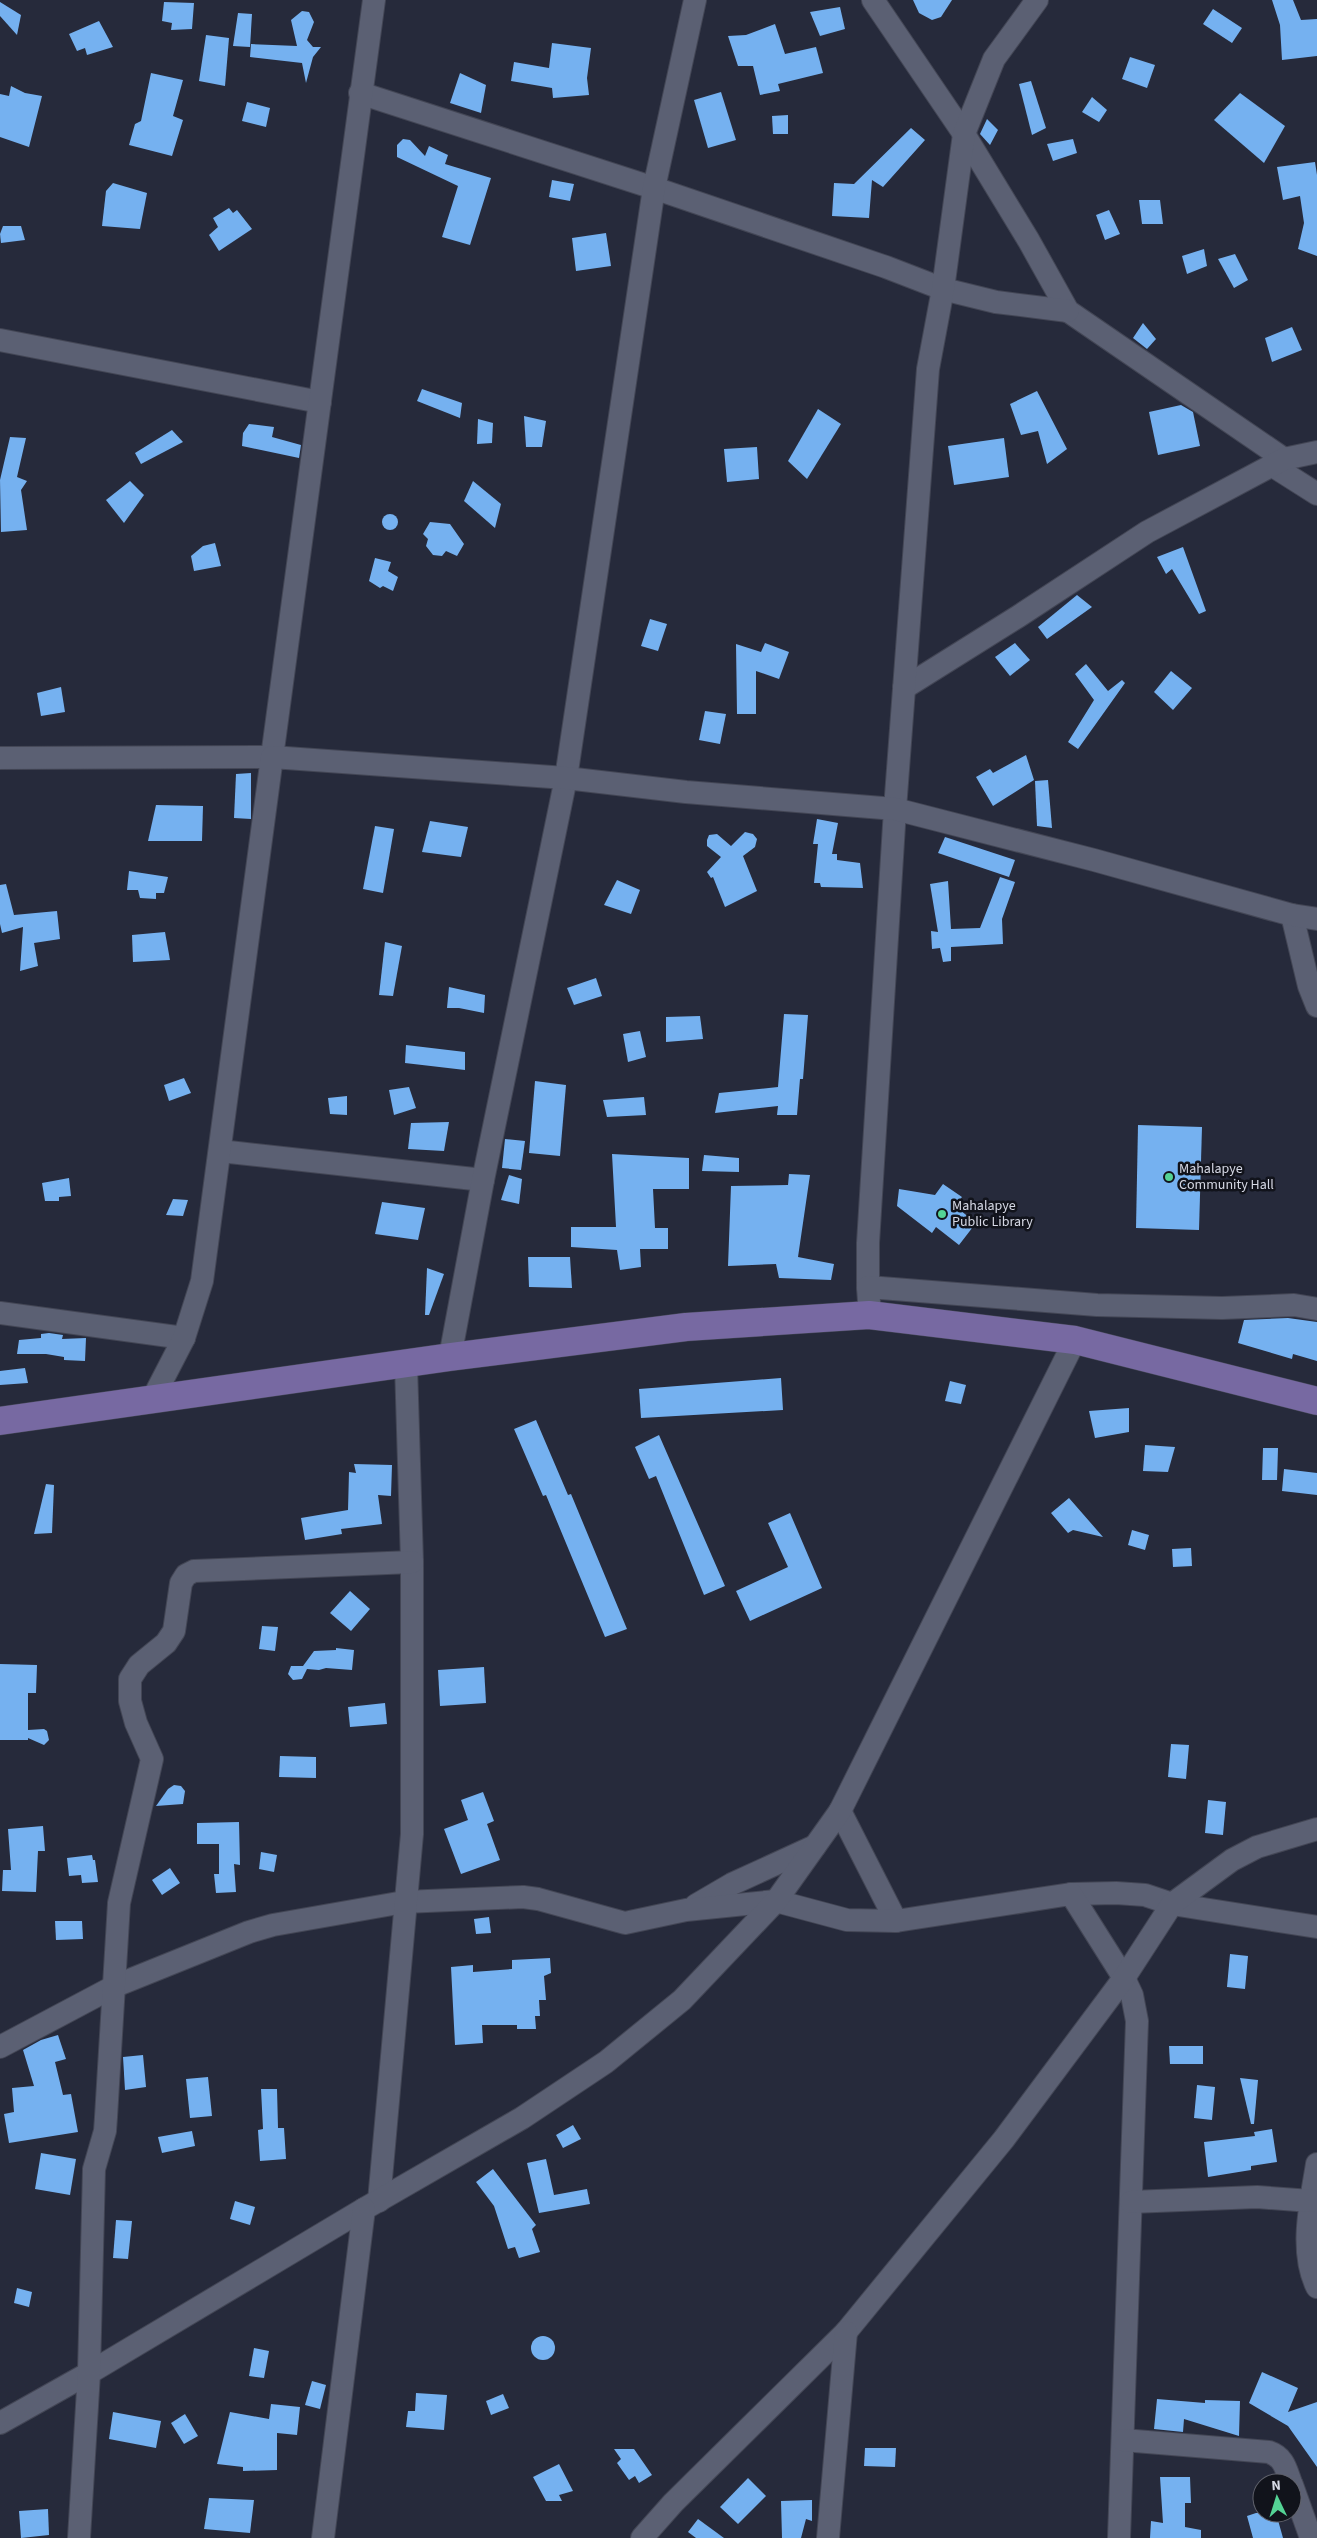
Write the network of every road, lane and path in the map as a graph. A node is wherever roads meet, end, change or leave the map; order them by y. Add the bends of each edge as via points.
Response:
1 (374, 0) edge
2 (695, 0) edge
3 (872, 0) edge
4 (1037, 0) edge
5 (360, 93) junction
6 (964, 134) junction
7 (654, 188) junction
8 (943, 289) junction
9 (1068, 311) junction
10 (0, 340) edge
11 (320, 402) junction
12 (1317, 452) edge
13 (1278, 462) junction
14 (1317, 494) edge
15 (904, 688) junction
16 (272, 757) junction
17 (0, 758) edge
18 (566, 778) junction
19 (895, 809) junction
20 (1292, 915) junction
21 (1317, 919) edge
22 (1317, 1006) edge
23 (220, 1151) junction
24 (483, 1180) junction
25 (868, 1287) junction
26 (1317, 1309) edge
27 (0, 1312) edge
28 (869, 1315) junction
29 (184, 1338) junction
30 (1075, 1340) junction
31 (450, 1357) junction
32 (406, 1365) junction
33 (152, 1400) junction
34 (1317, 1401) edge
35 (0, 1421) edge
36 (412, 1562) junction
37 (840, 1810) junction
38 (1317, 1829) edge
39 (816, 1846) junction
40 (1071, 1894) junction
41 (776, 1900) junction
42 (404, 1902) junction
43 (1172, 1904) junction
44 (686, 1910) junction
45 (896, 1921) junction
46 (1317, 1927) edge
47 (1124, 1978) junction
48 (115, 1986) junction
49 (0, 2047) edge
50 (1317, 2164) edge
51 (1131, 2202) junction
52 (371, 2205) junction
53 (1313, 2213) edge
54 (1317, 2288) edge
55 (846, 2332) junction
56 (89, 2373) junction
57 (0, 2423) edge
58 (1123, 2440) junction
59 (1288, 2473) edge
60 (1302, 2512) edge
61 (80, 2538) edge
62 (323, 2538) edge
63 (642, 2538) edge
64 (828, 2538) edge
65 (1119, 2538) edge
66 (1311, 2538) edge

1 - 5 street
2 - 7 street
3 - 6 street
4 - 6 street via 994,59
5 - 7 street
5 - 11 street
6 - 8 street
6 - 9 street
7 - 8 street
7 - 18 street
8 - 9 street via 996,302
8 - 15 street via 928,369
9 - 13 street
10 - 11 street
11 - 16 street
12 - 13 street
13 - 14 street
13 - 15 street via 1147,532
15 - 19 street
16 - 17 street
16 - 18 street
16 - 23 street
18 - 19 street via 686,792
18 - 24 street
19 - 20 street
19 - 25 street
20 - 21 street
20 - 22 street
23 - 24 street
23 - 29 street via 202,1282
24 - 31 street
25 - 26 street via 1097,1305 1222,1308 1294,1305
25 - 28 street
27 - 29 street
28 - 30 main road
28 - 31 main road via 686,1327
29 - 33 street
30 - 34 main road
30 - 37 street
31 - 32 main road
32 - 33 main road
32 - 36 street
33 - 35 main road
36 - 42 street via 412,1834
36 - 48 street via 194,1571 186,1575 174,1631 166,1643 139,1665 130,1679 130,1702 152,1759 119,1903
37 - 39 street
37 - 45 street
38 - 43 street via 1257,1847 1232,1860
39 - 41 street
39 - 44 street via 732,1884
40 - 43 street via 1145,1895
40 - 45 street
40 - 47 street
41 - 44 street
41 - 45 street via 847,1920
41 - 52 street via 682,2000 606,2062 522,2118
42 - 44 street via 523,1897 625,1923
42 - 48 street via 257,1930
42 - 52 street
43 - 46 street
43 - 47 street
47 - 51 street via 1132,1995 1137,2021
47 - 55 street via 1004,2138
48 - 49 street
48 - 56 street via 105,2131 94,2169
50 - 53 street
51 - 53 street via 1258,2197
51 - 58 street
52 - 56 street
52 - 62 street
53 - 54 street via 1308,2252
55 - 63 street via 673,2503
55 - 64 street
56 - 57 street
56 - 61 street
58 - 59 street via 1269,2452 1283,2461
58 - 65 street
60 - 66 street

